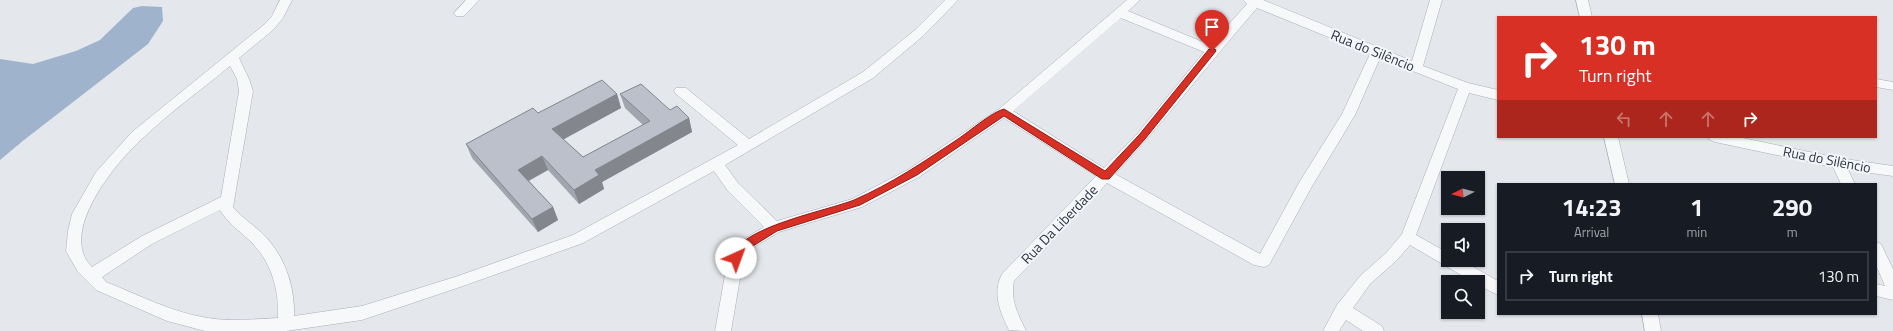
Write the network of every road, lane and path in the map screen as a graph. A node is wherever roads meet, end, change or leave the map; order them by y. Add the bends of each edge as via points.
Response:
1 (286, 0) edge
2 (473, 0) edge
3 (952, 0) edge
4 (1134, 0) edge
5 (1436, 0) edge
6 (1582, 0) edge
7 (1254, 1) edge
8 (460, 13) dead end
9 (1121, 13) junction
10 (1586, 16) edge
11 (1212, 51) junction
12 (1377, 52) junction
13 (232, 58) junction
14 (1416, 68) junction
15 (1877, 83) edge
16 (1893, 86) edge
17 (1465, 87) junction
18 (680, 91) dead end
19 (1497, 95) edge
20 (1004, 112) junction
21 (1611, 138) edge
22 (1720, 138) edge
23 (748, 146) junction
24 (716, 163) junction
25 (1838, 163) junction
26 (1893, 171) edge
27 (1106, 176) junction
28 (1622, 183) edge
29 (1848, 183) edge
30 (226, 201) junction
31 (774, 228) junction
32 (1408, 237) junction
33 (1877, 250) edge
34 (91, 276) junction
35 (1893, 287) edge
36 (1497, 288) edge
37 (1877, 290) edge
38 (1893, 294) edge
39 (1343, 310) junction
40 (1650, 315) edge
41 (286, 324) junction
42 (723, 331) edge
43 (1018, 331) edge
44 (1331, 331) edge
45 (1376, 331) edge
46 (1653, 331) edge

1 - 13 street via 269,27
2 - 8 street
3 - 23 street via 919,33 868,75
4 - 9 street
5 - 14 street
6 - 10 street
7 - 11 street, Rua Da Liberdade
7 - 12 street, Rua do Silêncio
9 - 11 street
9 - 20 street
11 - 27 street, Rua Da Liberdade via 1142,137
12 - 14 street, Rua do Silêncio
12 - 27 street via 1348,115 1305,185 1264,261
13 - 30 street via 246,91
13 - 34 street via 138,135 102,176 79,214 75,231 74,251 83,268
14 - 17 street, Rua do Silêncio
15 - 16 street
17 - 19 street, Rua do Silêncio
17 - 32 street
18 - 23 street
20 - 27 street
20 - 31 street via 914,173 873,195 857,203
21 - 28 street
22 - 25 street, Rua do Silêncio
23 - 24 street
24 - 31 street via 733,187
24 - 41 street via 578,239 362,313
25 - 26 street, Rua do Silêncio
25 - 29 street
27 - 43 street, Rua Da Liberdade via 1007,278 1004,287 1005,298
30 - 34 street via 147,240
30 - 41 street via 230,215 257,237 272,258 284,284 287,298
31 - 42 street via 737,253
32 - 36 street
32 - 39 street via 1391,257 1365,280
33 - 35 street
34 - 41 street via 101,286 173,316 207,325 233,327
37 - 38 street
39 - 44 street
39 - 45 street
40 - 46 street

